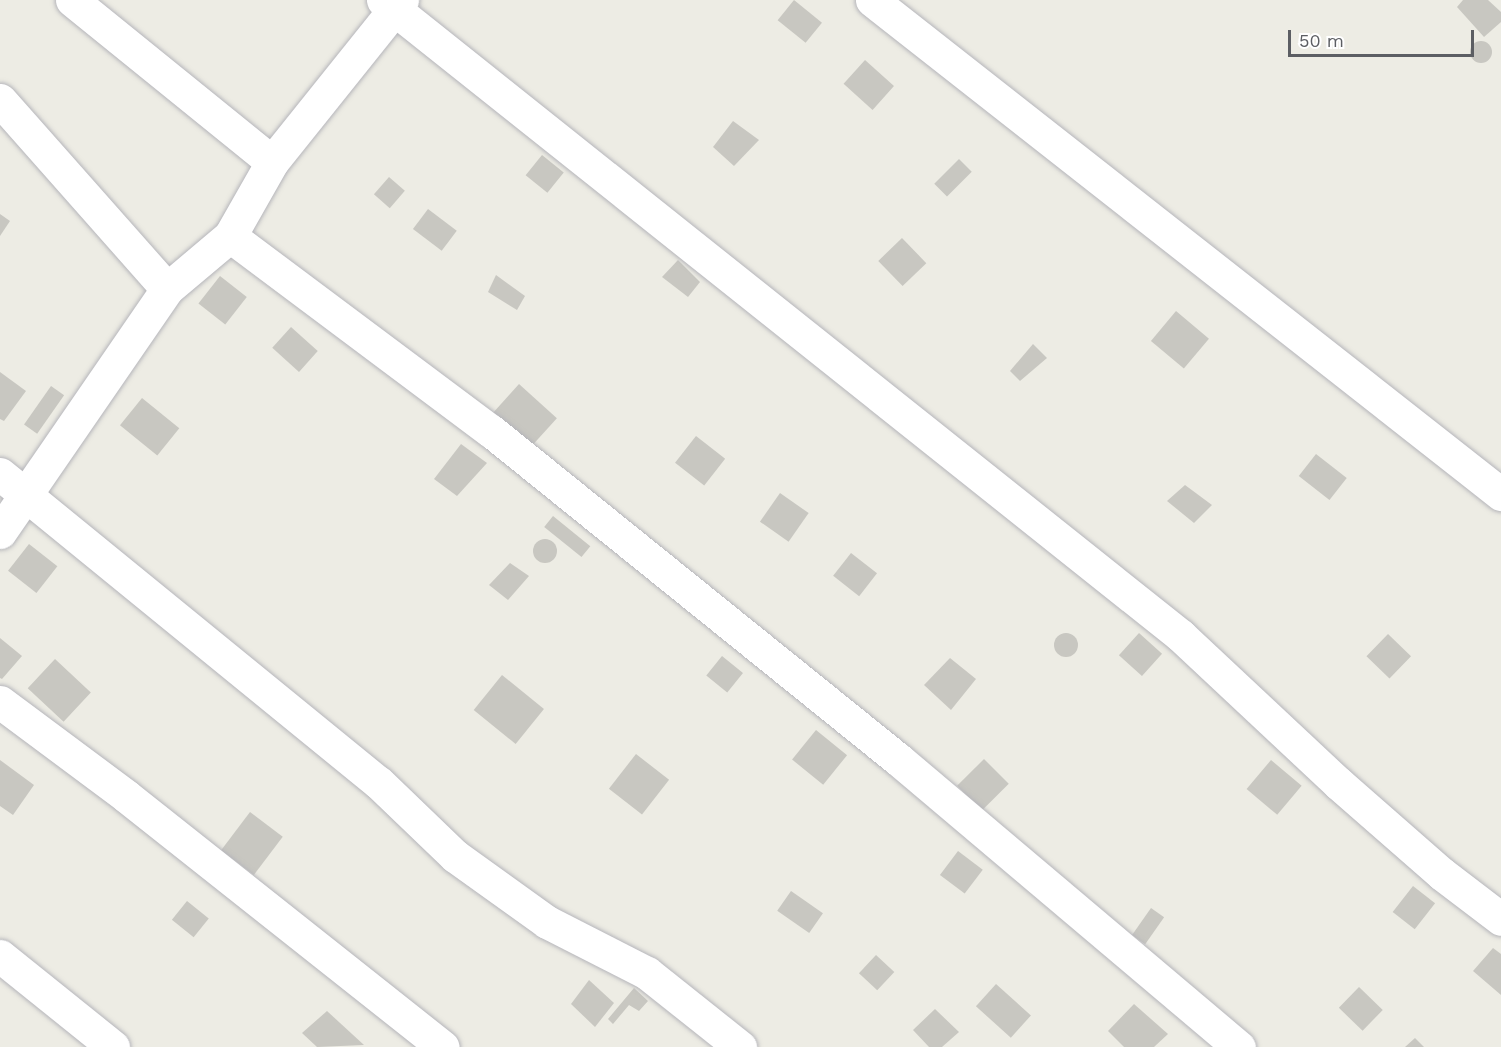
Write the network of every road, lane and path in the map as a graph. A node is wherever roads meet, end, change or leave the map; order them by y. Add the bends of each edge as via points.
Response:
1 (72, 0) edge
2 (872, 0) edge
3 (393, 4) edge
4 (0, 100) edge
5 (272, 162) junction
6 (230, 236) junction
7 (167, 289) junction
8 (13, 484) edge
9 (1501, 494) edge
10 (0, 532) edge
11 (0, 702) edge
12 (1501, 919) edge
13 (0, 956) edge
14 (113, 1047) edge
15 (443, 1047) edge
16 (740, 1047) edge
17 (1239, 1047) edge

1 - 5 street
2 - 9 street
3 - 5 street
3 - 12 street via 1181,636 1355,798 1442,874
4 - 7 street
5 - 6 street
6 - 7 street
6 - 17 street via 491,431 899,760
7 - 8 street
8 - 10 street
8 - 16 street via 378,782 455,856 547,922 647,973
11 - 15 street via 126,796
13 - 14 street

